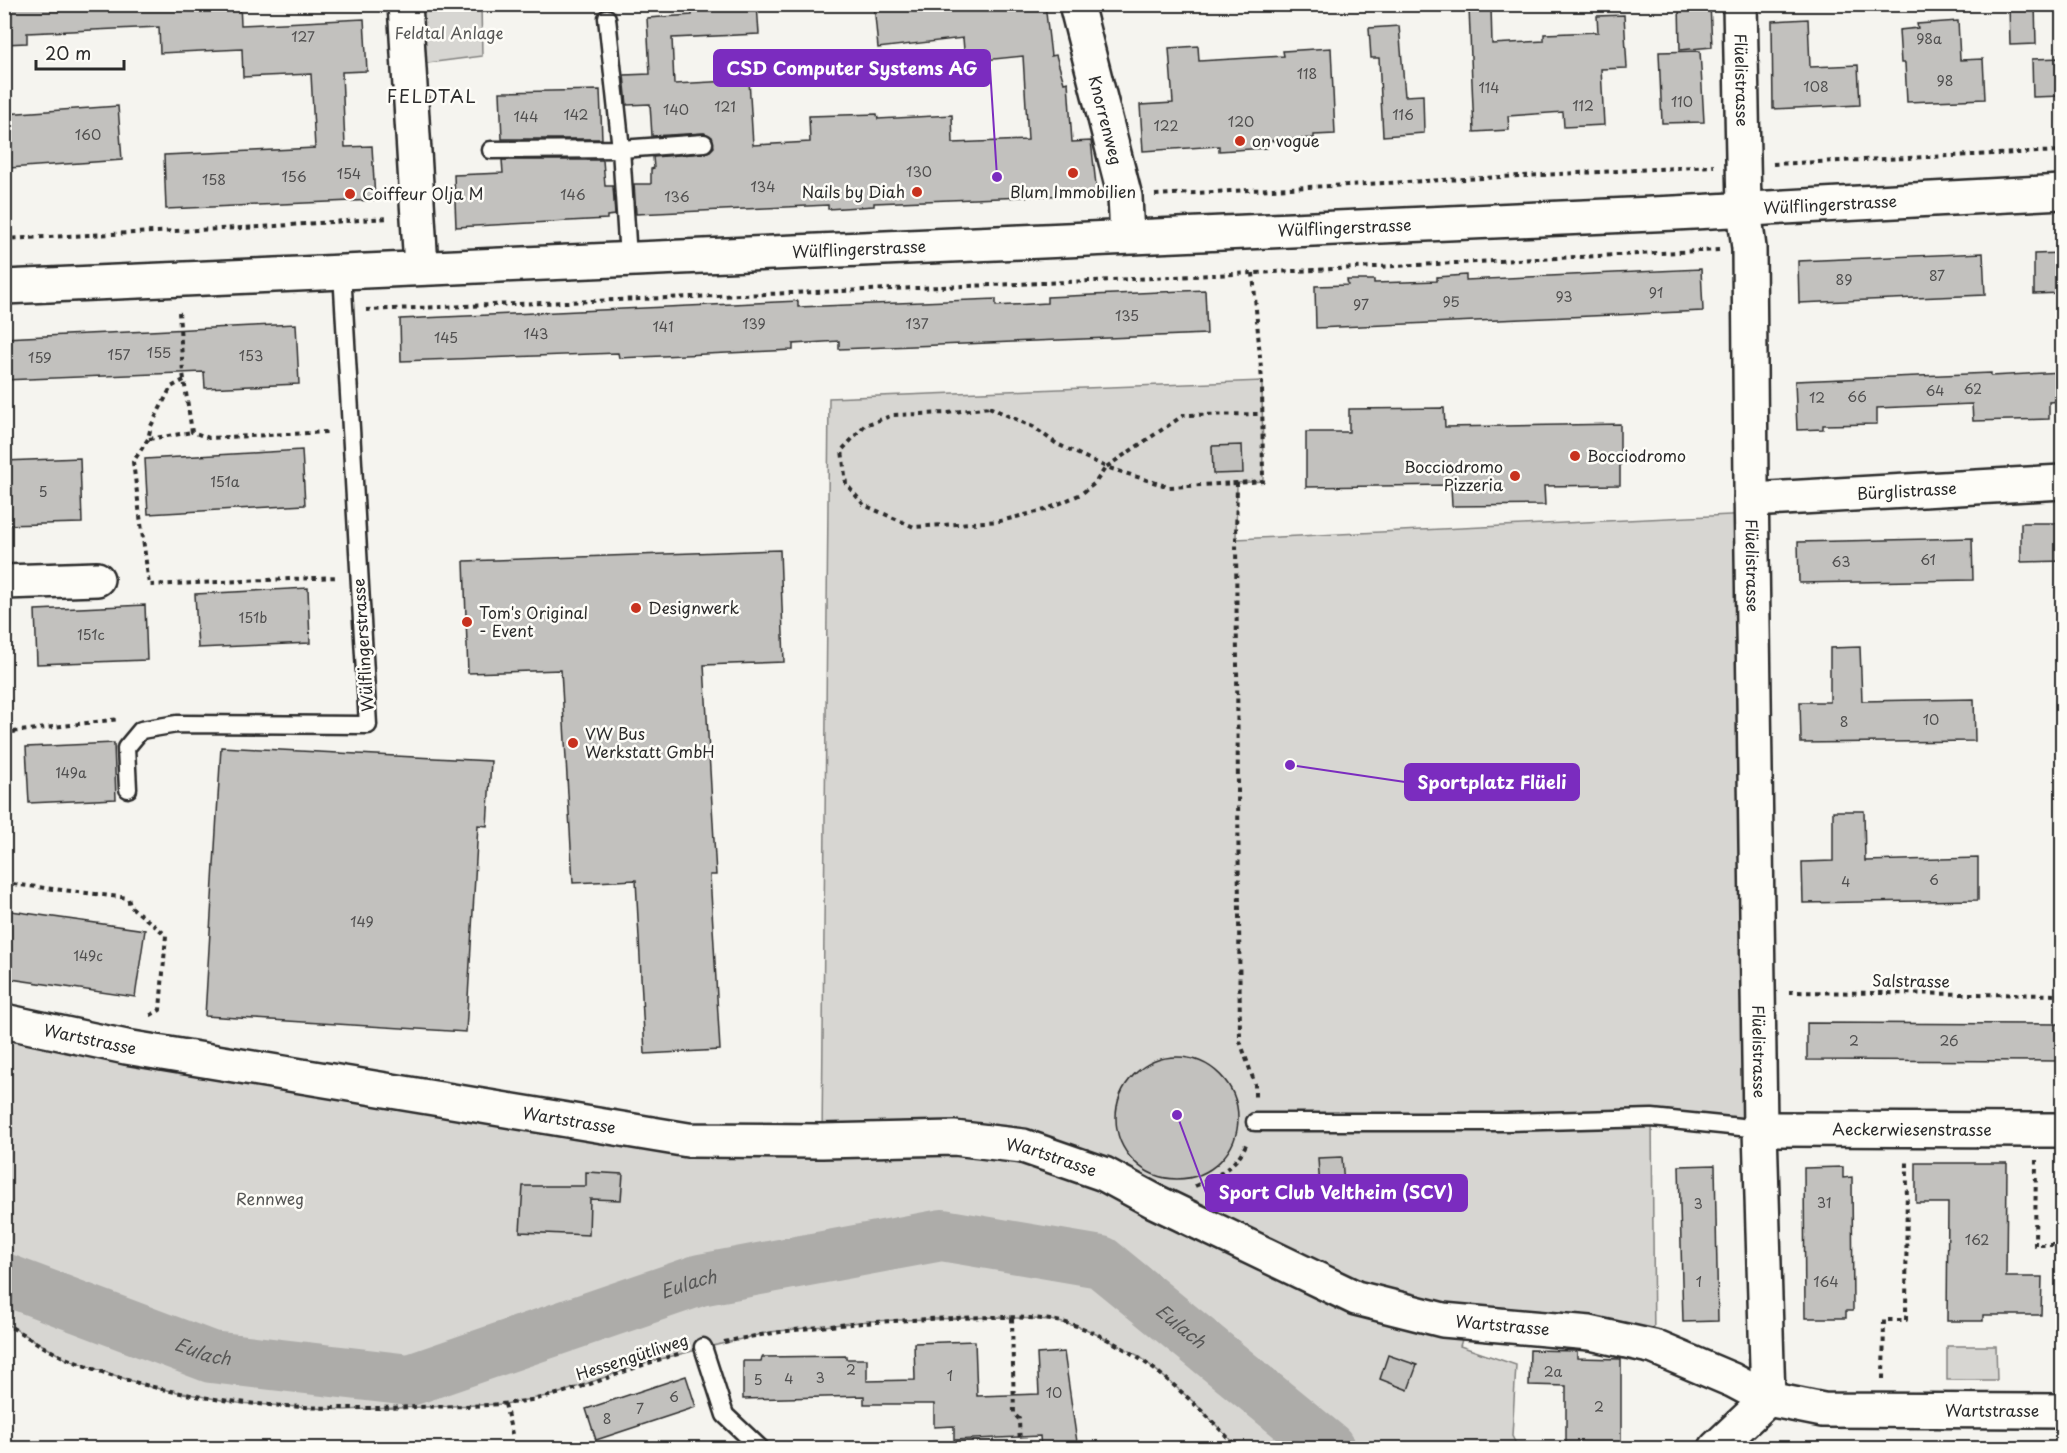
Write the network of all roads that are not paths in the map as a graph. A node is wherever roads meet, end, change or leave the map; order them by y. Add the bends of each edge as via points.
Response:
1 (405, 4) edge
2 (1076, 4) edge
3 (1740, 4) edge
4 (607, 18) dead end
5 (704, 143) dead end
6 (621, 149) junction
7 (491, 150) dead end
8 (2062, 192) edge
9 (1744, 209) junction
10 (1127, 236) junction
11 (628, 258) junction
12 (421, 267) junction
13 (342, 272) junction
14 (4, 286) edge
15 (2062, 482) edge
16 (1751, 500) junction
17 (97, 579) dead end
18 (4, 582) edge
19 (128, 789) dead end
20 (4, 1021) edge
21 (1255, 1122) road end
22 (1760, 1129) junction
23 (2049, 1130) edge
24 (703, 1347) road end
25 (1768, 1399) junction
26 (2062, 1411) edge
27 (760, 1449) edge
28 (1716, 1449) edge

1 - 12 street
2 - 10 street, Knorrenweg via 1125,197
3 - 9 street, Flüelistrasse
4 - 6 lane
5 - 6 lane
6 - 7 lane
6 - 11 lane
8 - 9 street, Wülflingerstrasse
9 - 10 street, Wülflingerstrasse
9 - 16 street, Flüelistrasse via 1749,248
10 - 11 street, Wülflingerstrasse
11 - 12 street, Wülflingerstrasse
12 - 13 street, Wülflingerstrasse
13 - 14 street, Wülflingerstrasse
13 - 19 lane, Wülflingerstrasse via 369,725 177,724 141,730 126,748
15 - 16 street, Bürglistrasse
16 - 22 street, Flüelistrasse
17 - 18 street
20 - 25 street, Wartstrasse via 126,1047 688,1140 954,1138 1023,1146 1104,1174 1356,1298 1443,1320 1590,1334 1654,1347
21 - 22 lane via 1652,1118
22 - 23 street, Aeckerwiesenstrasse
22 - 25 street, Flüelistrasse
24 - 27 lane via 725,1415
25 - 26 street, Wartstrasse via 1823,1410
25 - 28 street

